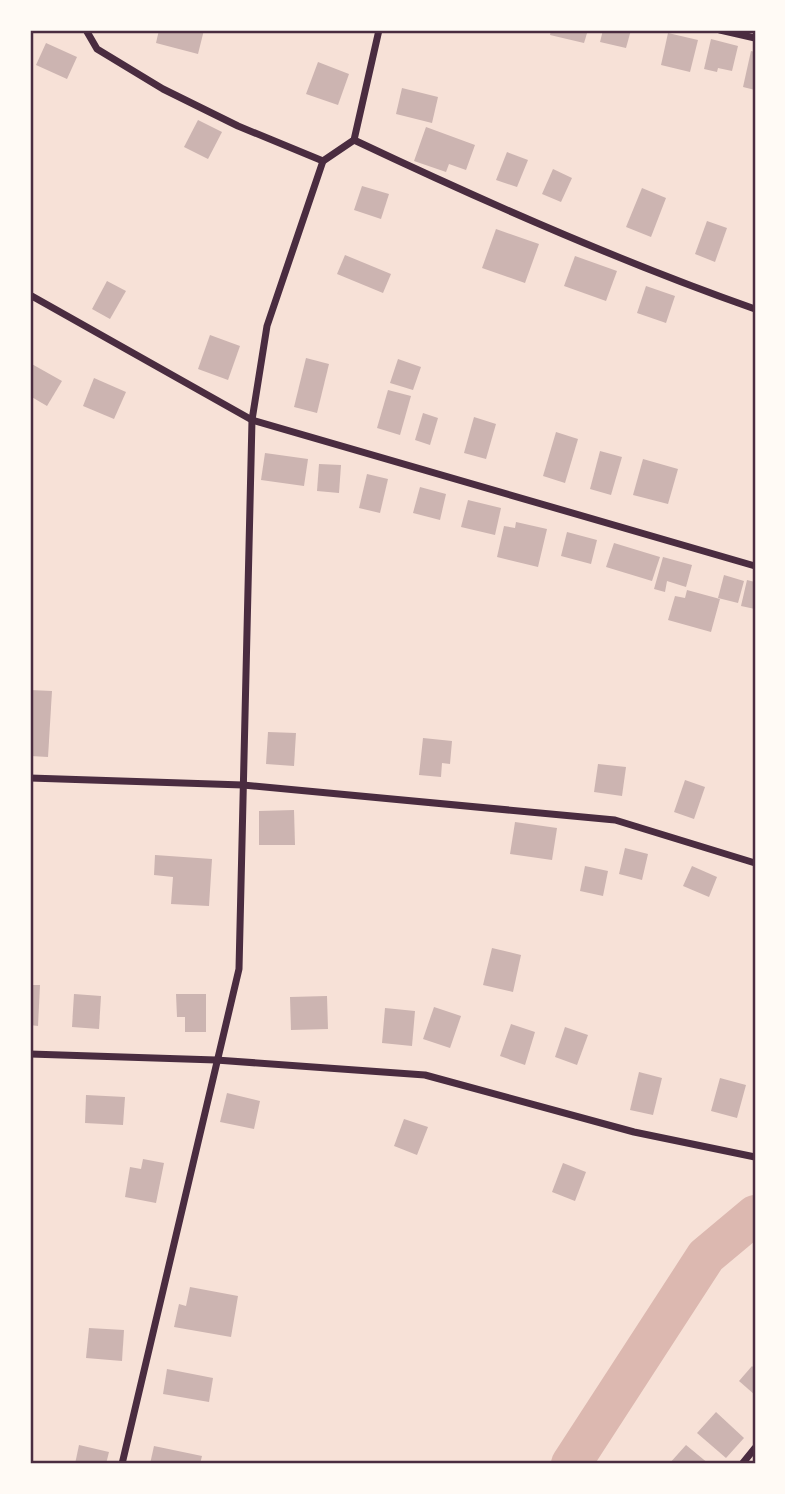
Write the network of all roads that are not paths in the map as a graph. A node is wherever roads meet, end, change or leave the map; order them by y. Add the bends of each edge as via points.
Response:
1 (86, 30) edge
2 (379, 30) edge
3 (720, 30) edge
4 (755, 38) edge
5 (354, 140) junction
6 (323, 161) junction
7 (30, 295) edge
8 (755, 309) edge
9 (252, 420) junction
10 (755, 566) edge
11 (30, 778) edge
12 (243, 785) junction
13 (755, 863) edge
14 (30, 1054) edge
15 (216, 1060) junction
16 (755, 1157) edge
17 (755, 1448) edge
18 (122, 1464) edge
19 (742, 1464) edge

1 - 6 street via 97,49 163,89
2 - 5 street
3 - 4 street
5 - 6 street
5 - 8 street via 472,196
6 - 9 street via 267,326
7 - 9 street
9 - 10 street
9 - 12 street
11 - 12 street
12 - 13 street via 615,820
12 - 15 street via 239,969
14 - 15 street
15 - 16 street via 425,1075 634,1132
15 - 18 street
17 - 19 street

